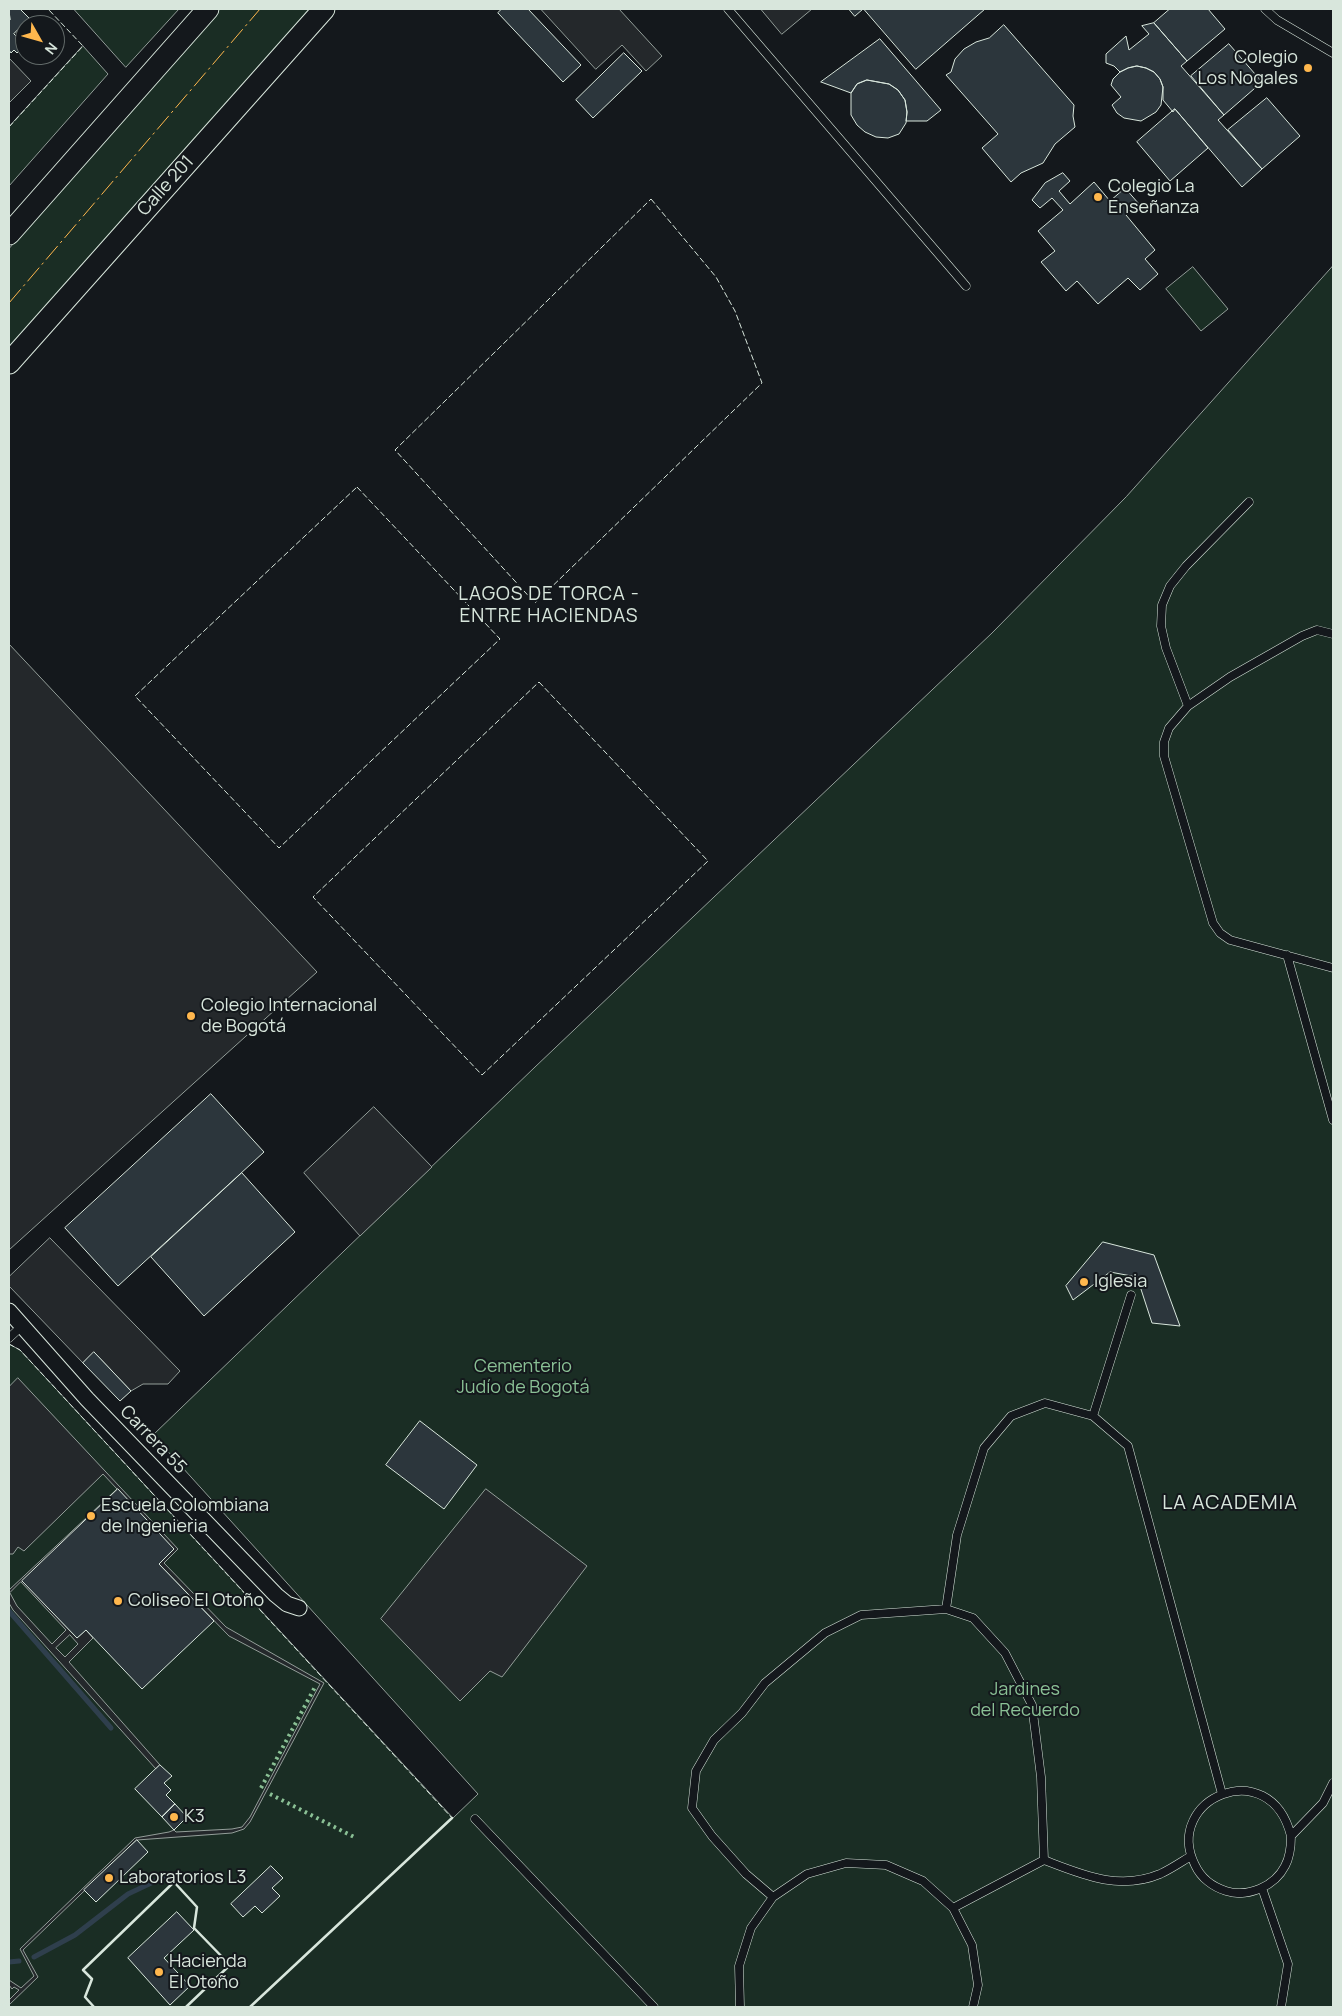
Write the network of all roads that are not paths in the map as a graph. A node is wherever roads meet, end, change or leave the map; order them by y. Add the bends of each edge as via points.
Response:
1 (208, 9) edge
2 (324, 9) edge
3 (728, 9) edge
4 (1265, 9) edge
5 (1333, 53) edge
6 (9, 234) edge
7 (966, 286) dead end
8 (9, 363) edge
9 (1249, 502) dead end
10 (1333, 634) edge
11 (1188, 706) junction
12 (1287, 955) junction
13 (1333, 968) edge
14 (1333, 1120) edge
15 (1131, 1295) dead end
16 (9, 1311) edge
17 (22, 1326) junction
18 (9, 1338) edge
19 (1093, 1416) junction
20 (299, 1608) dead end
21 (946, 1609) junction
22 (1333, 1783) edge
23 (1222, 1794) junction
24 (475, 1819) dead end
25 (1291, 1836) junction
26 (1191, 1856) junction
27 (1044, 1860) junction
28 (1262, 1888) junction
29 (774, 1897) junction
30 (953, 1908) junction
31 (654, 2007) edge
32 (740, 2007) edge
33 (973, 2007) edge
34 (1281, 2007) edge

1 - 6 main road
2 - 8 main road, Calle 201
3 - 7 lane
4 - 5 lane via 1277,20
9 - 11 lane via 1186,566 1170,586 1162,605 1161,626 1166,648
10 - 11 lane via 1318,630 1302,636 1230,677
11 - 12 lane via 1169,728 1164,756 1213,923 1230,940
12 - 13 lane
12 - 14 lane
15 - 19 lane
16 - 17 street, Carrera 55
17 - 18 lane
17 - 20 street, Carrera 55 via 87,1399 276,1595
19 - 21 lane via 1045,1403 1011,1416 984,1448 957,1536
19 - 23 lane via 1128,1446
21 - 27 lane via 973,1618 1005,1652 1032,1705 1041,1777
21 - 29 lane via 861,1614 825,1633 765,1683 742,1713 714,1740 696,1772 692,1808 746,1874
22 - 25 lane via 1323,1803
23 - 25 lane via 1253,1792 1267,1798 1279,1808
23 - 26 lane via 1208,1802 1191,1826
24 - 31 lane
25 - 28 lane via 1285,1867
26 - 27 lane via 1160,1874 1122,1883 1082,1875
26 - 28 lane via 1198,1872 1211,1885 1228,1892 1245,1893
27 - 30 lane
28 - 34 lane via 1288,1964
29 - 30 lane via 807,1874 838,1865 886,1865 923,1881
29 - 32 lane via 750,1928 739,1966
30 - 33 lane via 972,1944 978,1985

